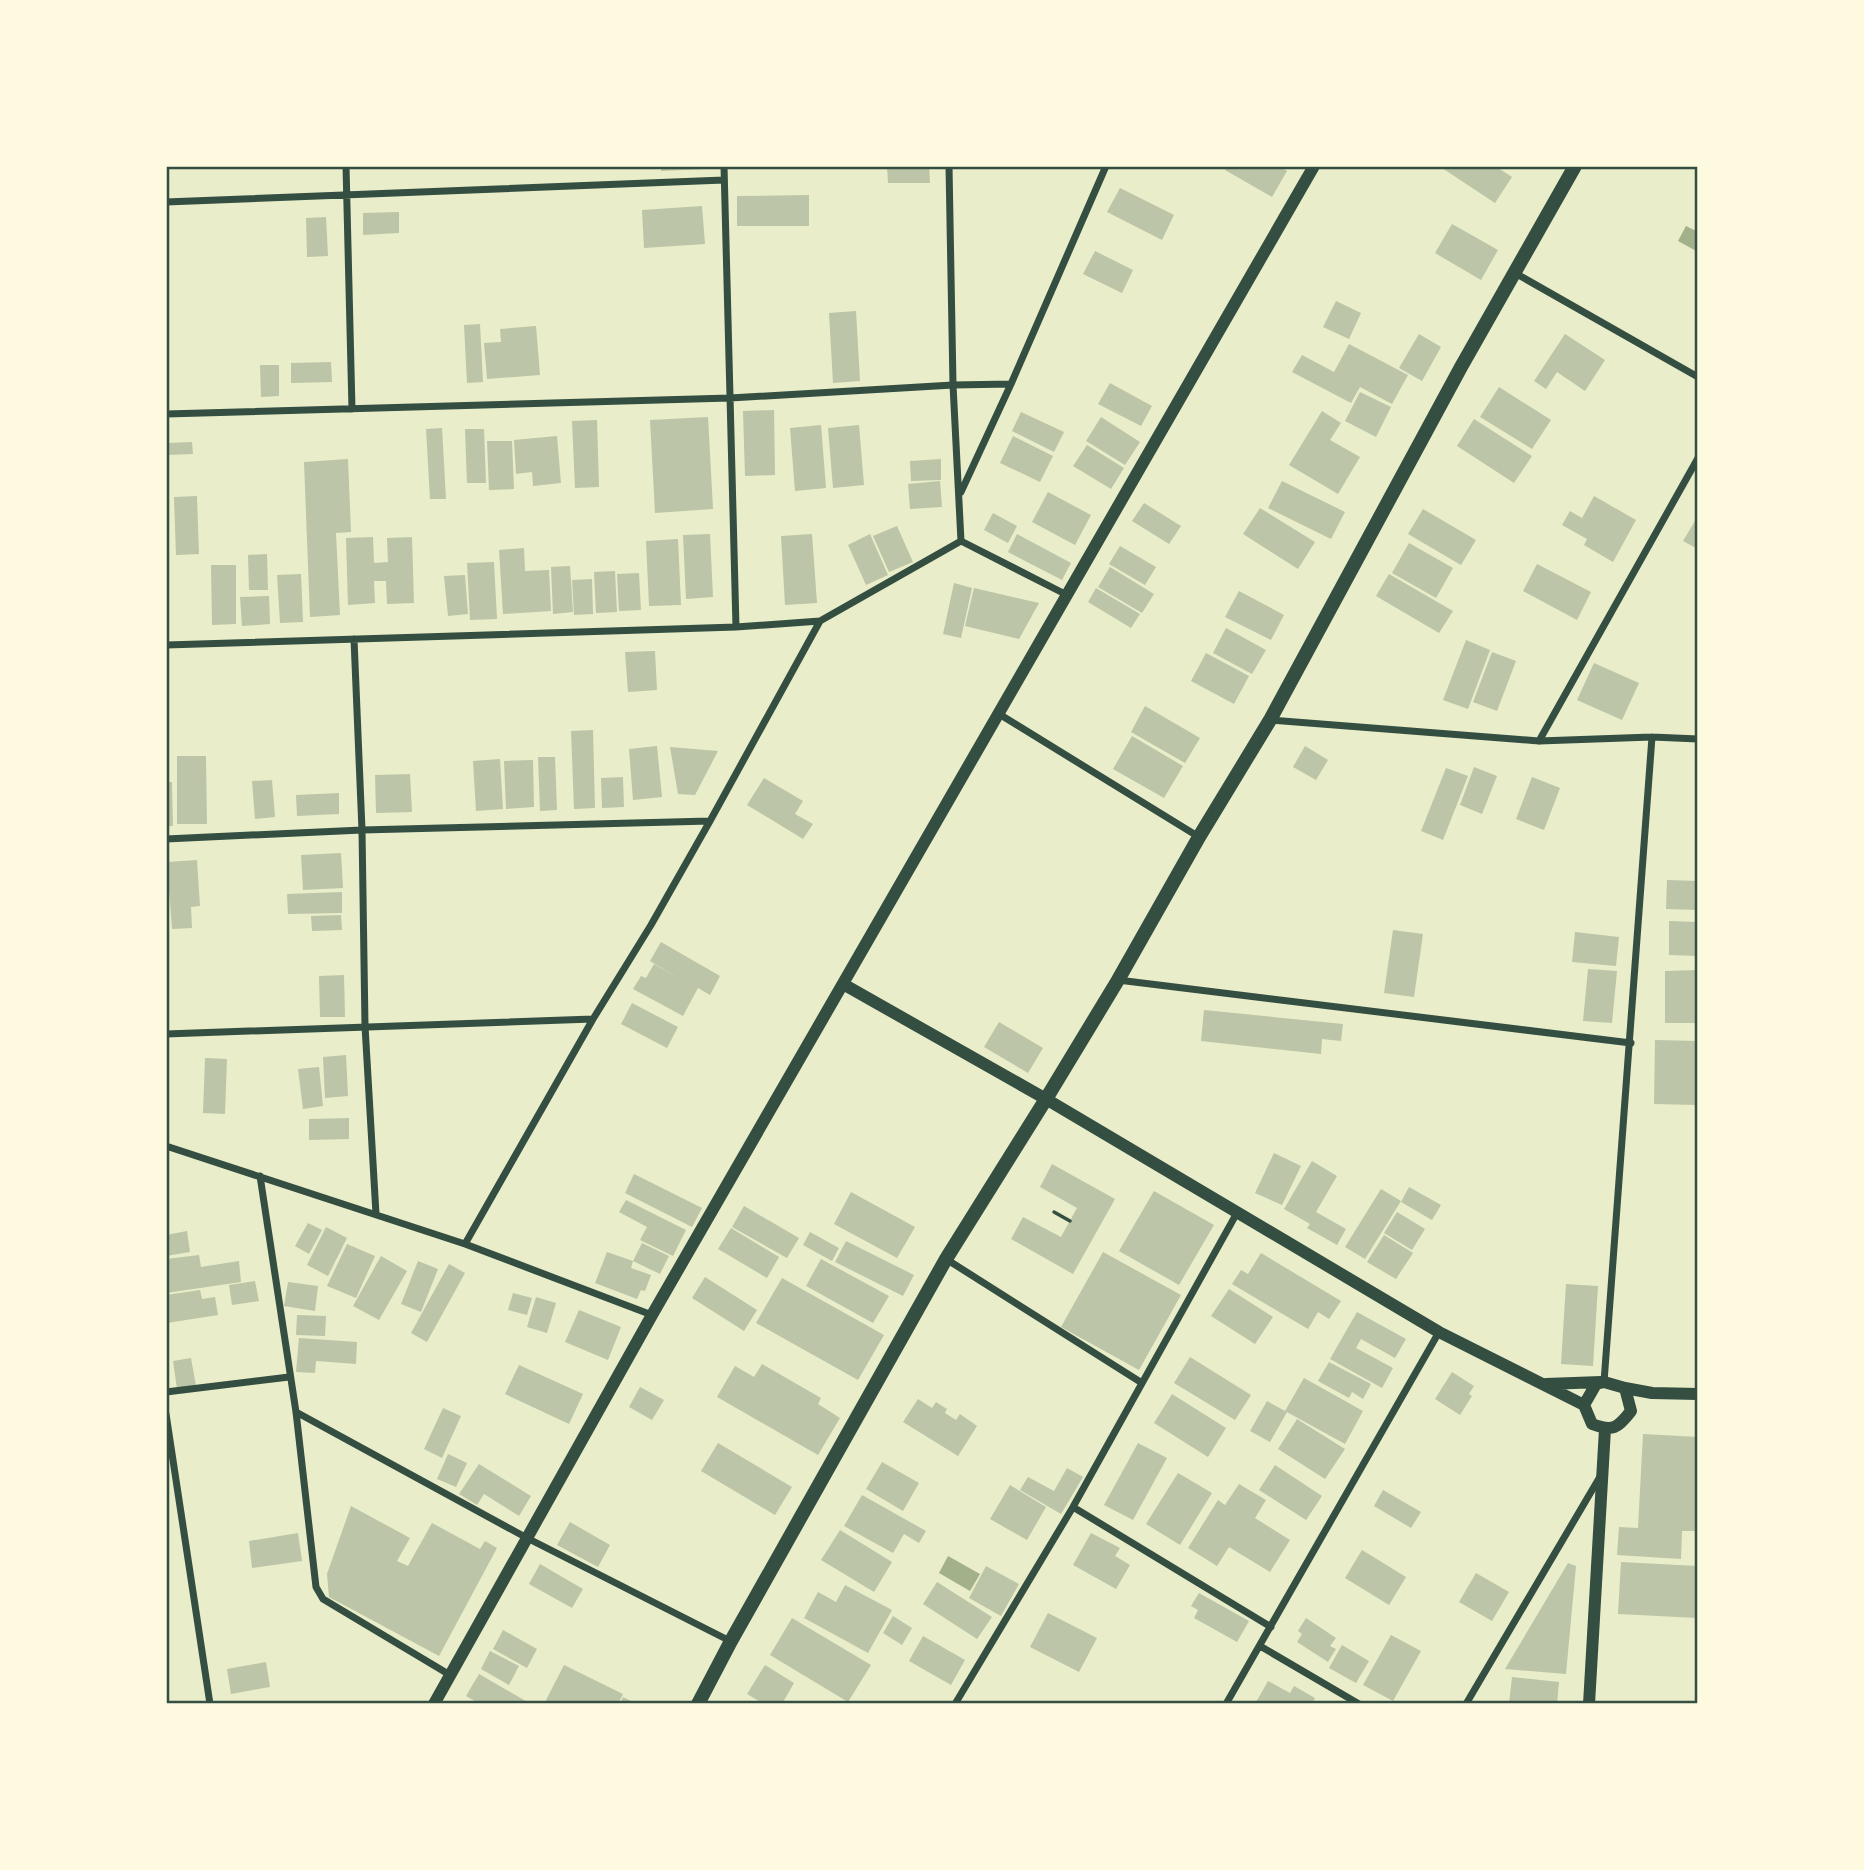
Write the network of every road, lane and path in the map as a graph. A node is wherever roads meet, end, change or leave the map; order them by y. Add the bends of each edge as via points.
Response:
1 (346, 166) edge
2 (724, 166) edge
3 (948, 166) edge
4 (1106, 166) edge
5 (1314, 166) edge
6 (1576, 166) edge
7 (724, 180) junction
8 (348, 194) junction
9 (166, 202) edge
10 (1515, 272) junction
11 (1698, 377) edge
12 (1011, 384) junction
13 (953, 385) junction
14 (730, 398) junction
15 (352, 409) junction
16 (166, 414) edge
17 (1698, 457) edge
18 (960, 494) junction
19 (961, 541) junction
20 (1067, 596) junction
21 (820, 621) junction
22 (736, 627) junction
23 (354, 639) junction
24 (166, 645) edge
25 (999, 714) junction
26 (1270, 720) junction
27 (1652, 737) junction
28 (1698, 738) edge
29 (1539, 741) junction
30 (710, 821) junction
31 (362, 830) junction
32 (1199, 837) junction
33 (166, 839) edge
34 (1118, 980) junction
35 (843, 984) junction
36 (593, 1019) junction
37 (365, 1027) junction
38 (166, 1034) edge
39 (1630, 1043) junction
40 (1046, 1099) junction
41 (166, 1146) edge
42 (260, 1176) junction
43 (1238, 1211) junction
44 (1054, 1212) dead end
45 (376, 1214) junction
46 (1070, 1221) dead end
47 (465, 1244) junction
48 (946, 1259) junction
49 (652, 1315) junction
50 (1439, 1332) junction
51 (289, 1377) junction
52 (1604, 1382) junction
53 (1142, 1383) junction
54 (1542, 1385) junction
55 (1625, 1388) junction
56 (166, 1392) edge
57 (1653, 1393) junction
58 (1698, 1394) edge
59 (1584, 1405) junction
60 (296, 1412) junction
61 (1631, 1412) junction
62 (166, 1414) edge
63 (1605, 1429) junction
64 (1602, 1473) junction
65 (1073, 1507) junction
66 (527, 1538) junction
67 (1271, 1627) junction
68 (731, 1641) junction
69 (1260, 1646) junction
70 (450, 1675) junction
71 (210, 1704) edge
72 (435, 1704) edge
73 (698, 1704) edge
74 (955, 1704) edge
75 (1226, 1704) edge
76 (1359, 1704) edge
77 (1466, 1704) edge
78 (1589, 1704) edge

1 - 8 street
2 - 7 street
3 - 13 street
4 - 12 street
5 - 20 street
6 - 10 main road
7 - 8 street
7 - 14 street
8 - 9 street
8 - 15 street
10 - 11 street
10 - 26 main road
12 - 13 street
12 - 18 street
13 - 14 street
13 - 18 street
14 - 15 street
14 - 22 street
15 - 16 street
17 - 29 street
18 - 19 street
19 - 20 street
19 - 21 street
20 - 25 street
21 - 22 street
21 - 30 street
22 - 23 street
23 - 24 street
23 - 31 street
25 - 32 street
25 - 35 street
26 - 29 street
26 - 32 main road
27 - 28 street
27 - 29 street
27 - 39 street
30 - 31 street
30 - 36 street
31 - 33 street
31 - 37 street
32 - 34 main road
34 - 39 street
34 - 40 main road
35 - 40 street
35 - 49 street
36 - 37 street
36 - 47 street
37 - 38 street
37 - 45 street
39 - 52 street
40 - 43 street
40 - 48 main road
41 - 42 street
42 - 45 street
42 - 51 street
43 - 50 street
43 - 53 street
44 - 46 path
45 - 47 street
47 - 49 street
48 - 53 street
48 - 68 main road
49 - 66 street
50 - 54 street
50 - 67 street
51 - 56 street
51 - 60 street
52 - 54 street
52 - 55 street
52 - 59 street via 1596,1384
53 - 65 street
54 - 59 street
55 - 57 street
55 - 61 street
57 - 58 street
57 - 61 street
59 - 63 street via 1592,1424
60 - 66 street
60 - 70 street via 316,1587 323,1599
61 - 63 street via 1621,1425
62 - 71 street
63 - 64 street
64 - 77 street
64 - 78 street
65 - 67 street
65 - 74 street
66 - 68 street
66 - 70 street
67 - 69 street
68 - 73 main road
69 - 75 street
69 - 76 street
70 - 72 street

